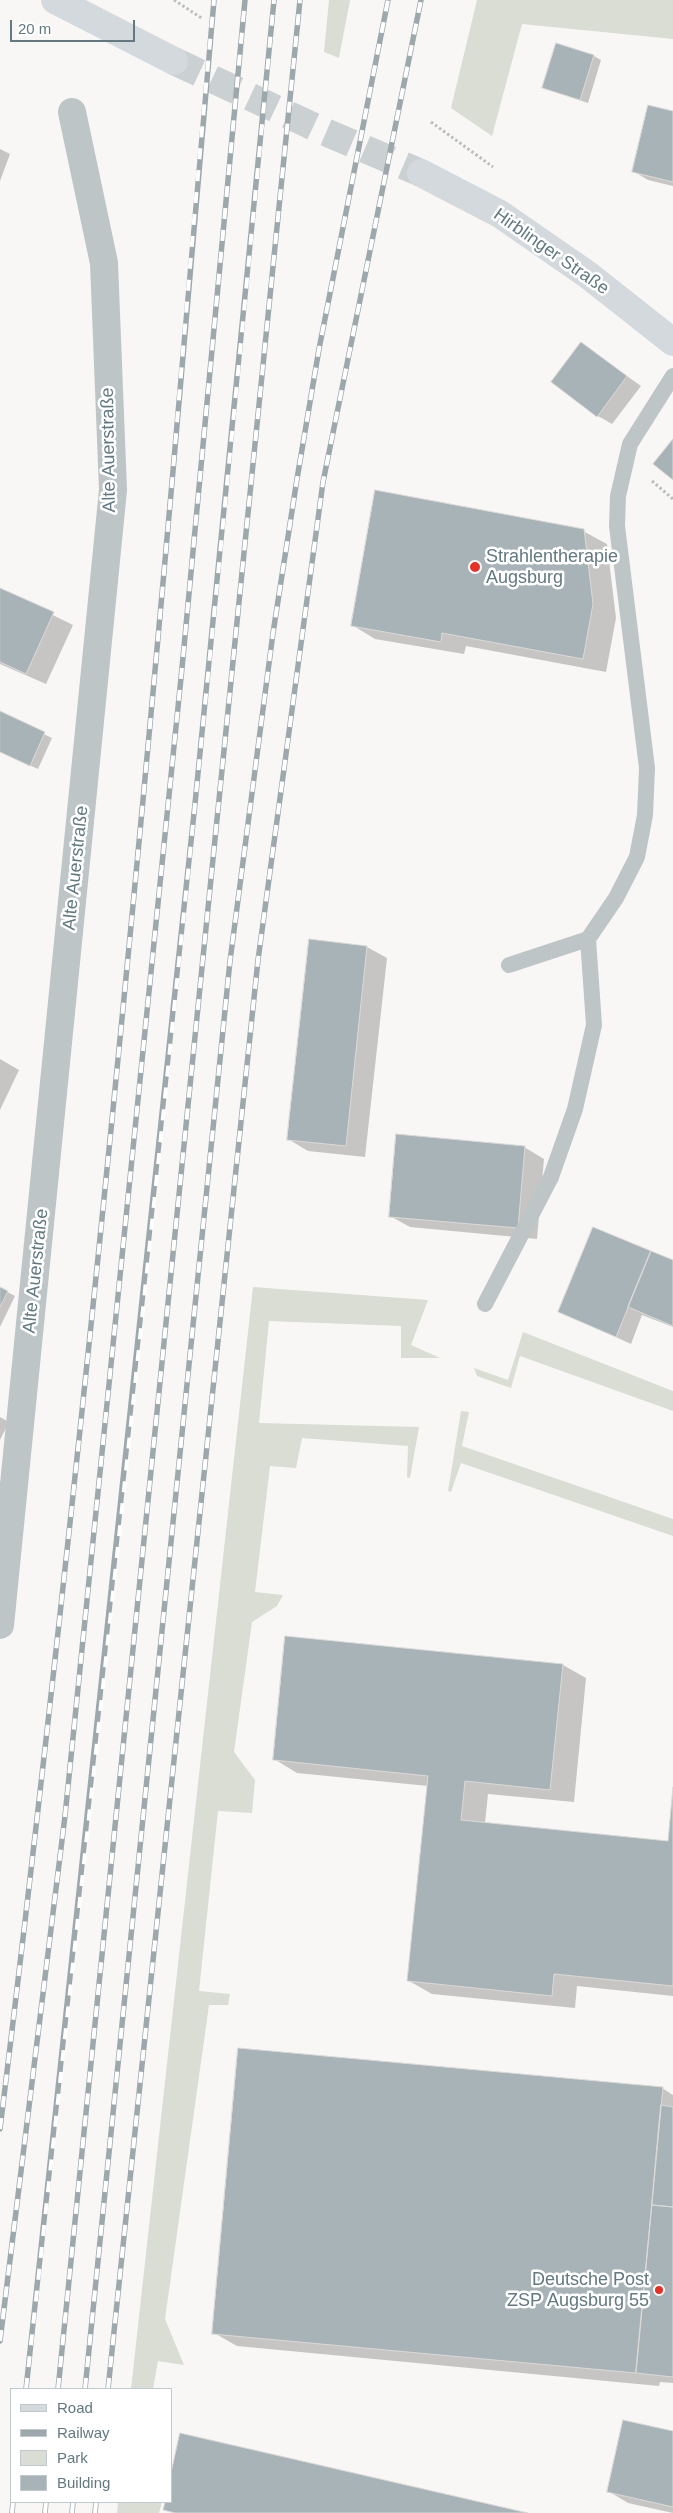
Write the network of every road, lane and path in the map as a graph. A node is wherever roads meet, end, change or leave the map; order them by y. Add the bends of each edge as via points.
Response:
1 (55, 0) edge
2 (174, 0) edge
3 (203, 19) dead end
4 (174, 61) tunnel mouth
5 (72, 112) dead end
6 (421, 172) tunnel mouth
7 (673, 342) edge
8 (673, 376) edge
9 (588, 940) junction
10 (509, 965) dead end
11 (485, 1304) dead end
12 (0, 1625) edge

1 - 4 main road
2 - 3 path
5 - 12 street, Alte Auerstraße via 104,263 113,490
6 - 7 main road, Hirblinger Straße via 500,214 588,275
8 - 9 lane via 630,444 618,496 617,526 647,768 645,815 637,857 616,898
9 - 10 lane
9 - 11 lane via 594,1025 575,1109 551,1178

